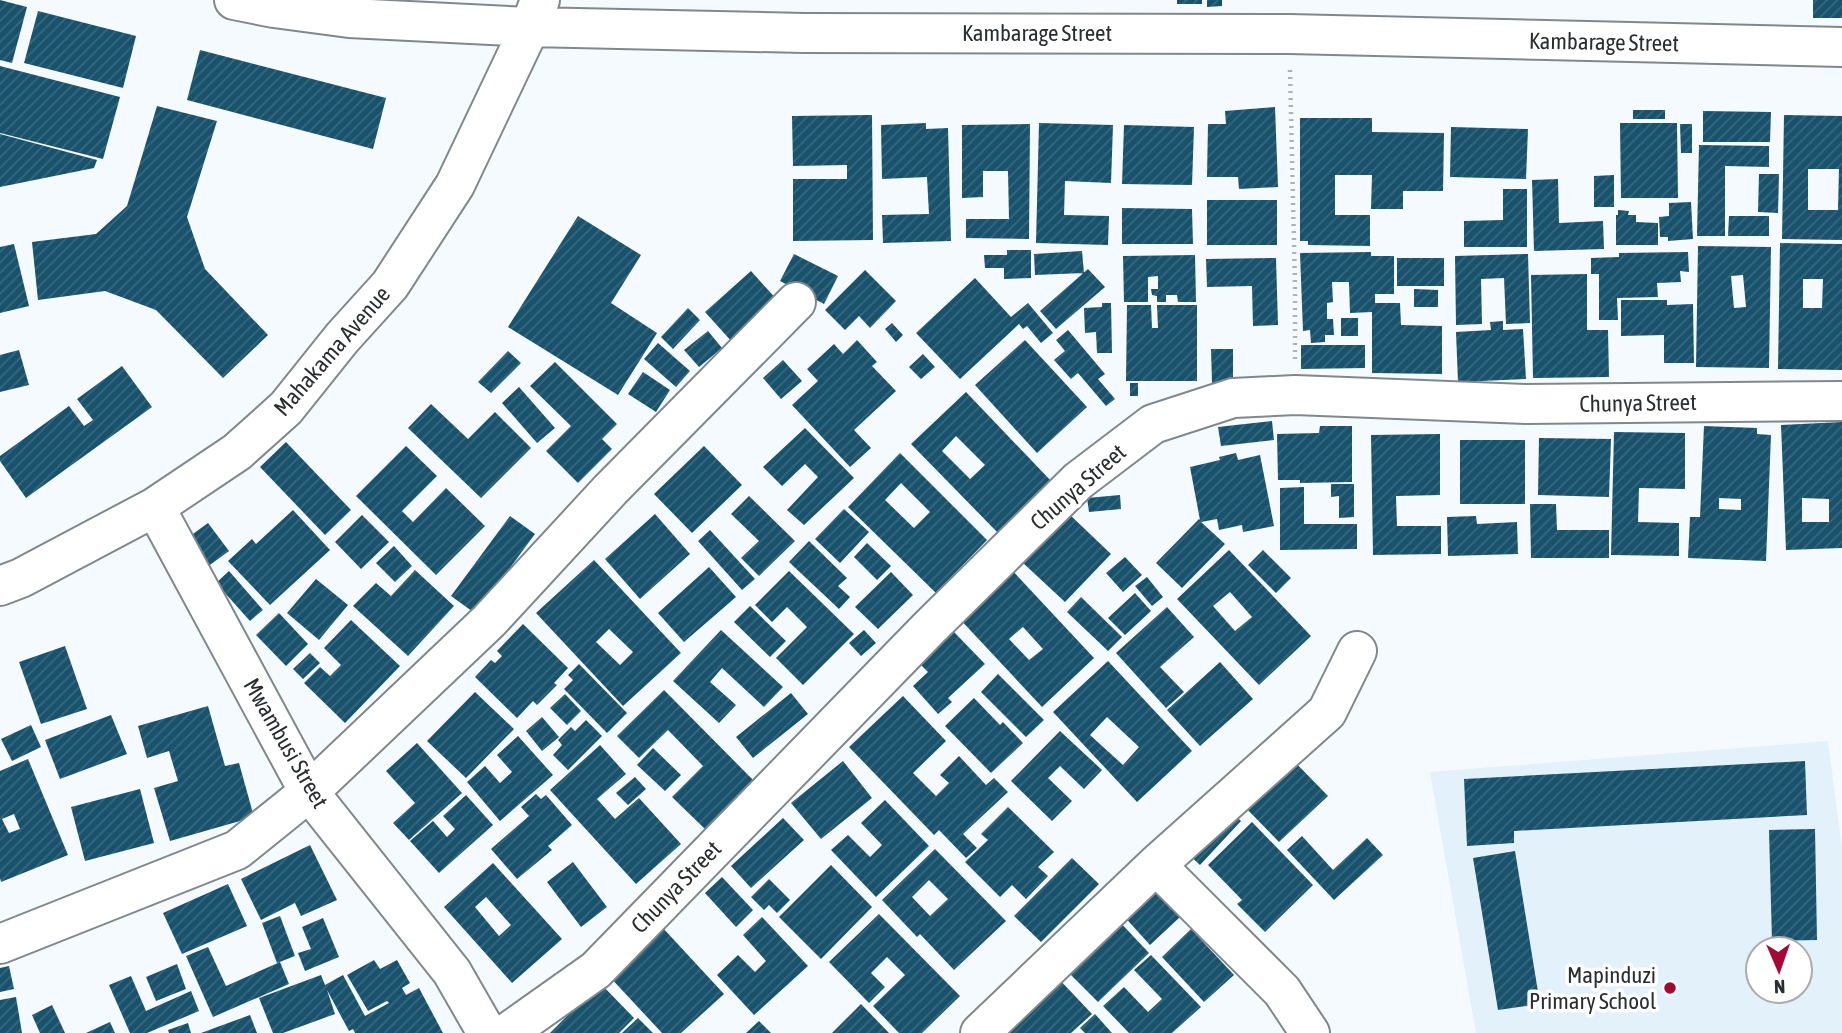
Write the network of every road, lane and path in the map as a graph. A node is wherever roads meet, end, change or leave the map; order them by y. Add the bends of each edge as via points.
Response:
1 (234, 0) edge
2 (535, 13) edge
3 (1289, 34) junction
4 (1842, 47) edge
5 (796, 302) dead end
6 (1295, 395) junction
7 (1842, 401) edge
8 (155, 507) junction
9 (0, 586) edge
10 (1357, 652) dead end
11 (309, 792) junction
12 (1156, 866) junction
13 (0, 944) edge
14 (487, 1033) edge
15 (507, 1033) edge
16 (980, 1033) edge
17 (1310, 1033) edge

1 - 2 street, Kambarage Street via 349,18
2 - 3 street, Kambarage Street via 803,33
2 - 8 street, Mahakama Avenue via 455,185 390,285 286,408 237,452
3 - 4 street, Kambarage Street
3 - 6 path
5 - 11 street via 611,489 489,621
6 - 7 street, Chunya Street via 1526,404
6 - 15 street, Chunya Street via 1233,398 1153,424 1078,481 596,970
8 - 9 street, Mahakama Avenue
8 - 11 street, Mwambusi Street
10 - 12 street via 1327,712
11 - 13 street via 237,850
11 - 14 street, Mwambusi Street via 452,972
12 - 16 street
12 - 17 street via 1282,991

